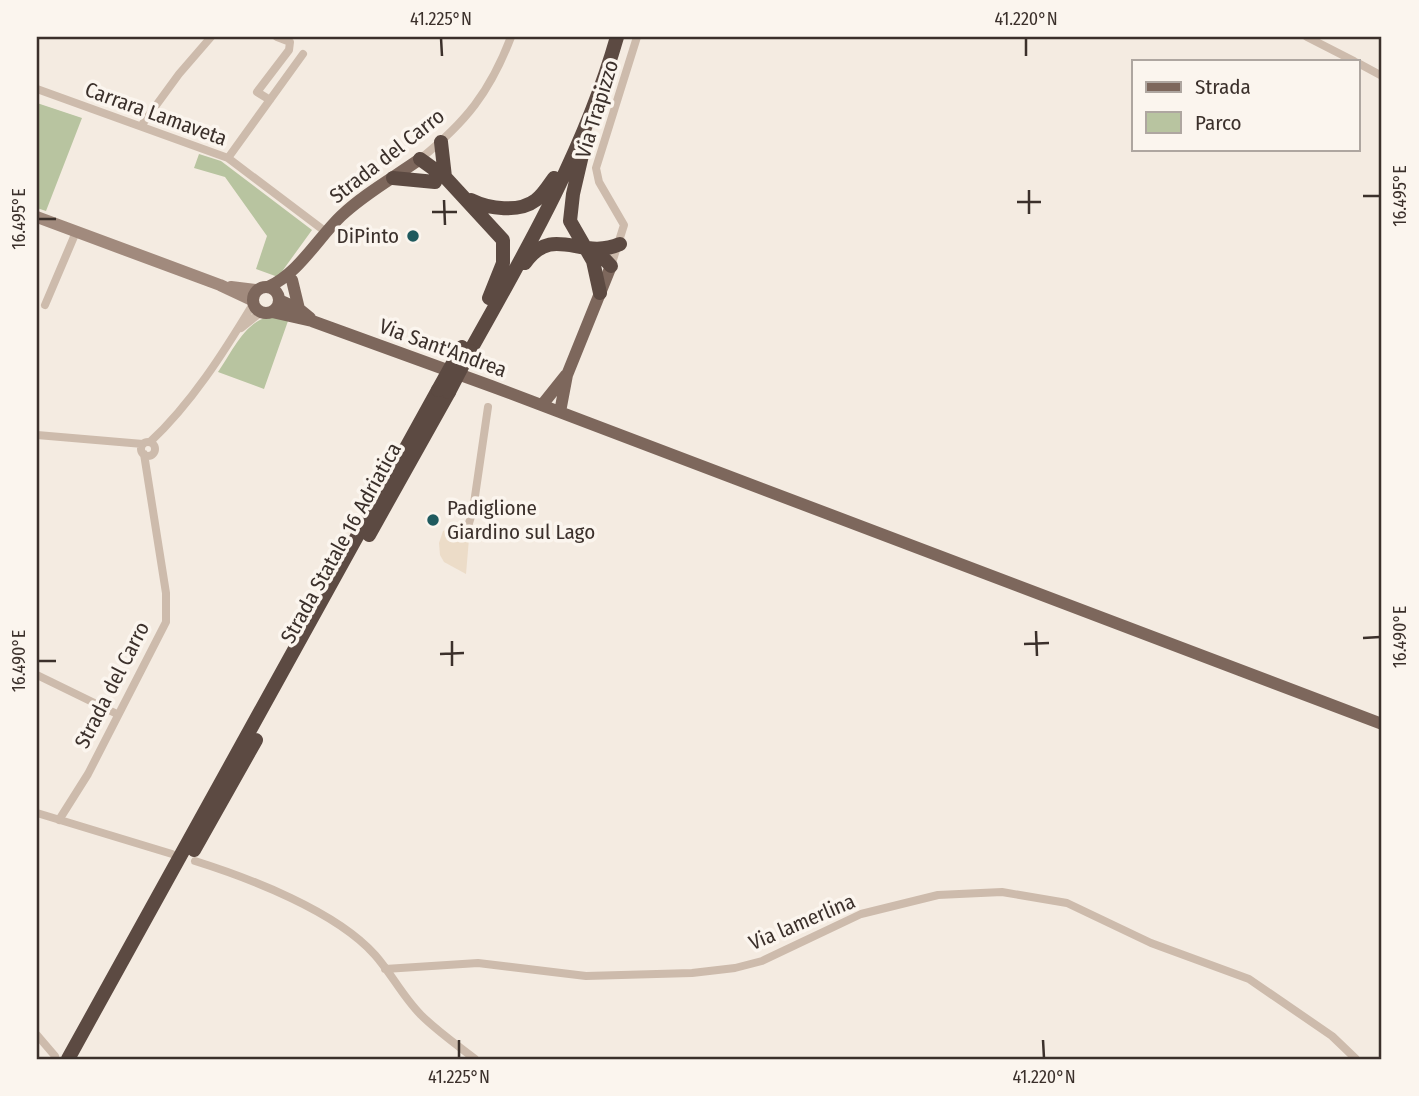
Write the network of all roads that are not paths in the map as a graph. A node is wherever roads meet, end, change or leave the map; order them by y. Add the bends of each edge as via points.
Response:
1 (211, 37) edge
2 (277, 37) edge
3 (512, 37) edge
4 (608, 37) edge
5 (617, 37) edge
6 (637, 37) edge
7 (1307, 37) edge
8 (303, 54) dead end
9 (1352, 60) edge
10 (1360, 64) edge
11 (1382, 76) edge
12 (37, 89) edge
13 (270, 100) junction
14 (592, 115) junction
15 (141, 126) junction
16 (442, 142) junction
17 (228, 158) junction
18 (420, 159) junction
19 (393, 178) junction
20 (554, 178) junction
21 (440, 180) junction
22 (459, 195) junction
23 (37, 217) edge
24 (76, 232) junction
25 (326, 232) junction
26 (620, 244) junction
27 (592, 254) junction
28 (298, 264) junction
29 (611, 266) junction
30 (292, 280) junction
31 (220, 285) junction
32 (600, 293) junction
33 (239, 295) junction
34 (265, 300) junction
35 (493, 301) junction
36 (44, 305) dead end
37 (299, 309) junction
38 (244, 319) junction
39 (312, 321) junction
40 (239, 330) junction
41 (566, 375) junction
42 (443, 391) junction
43 (542, 405) junction
44 (488, 407) dead end
45 (560, 412) junction
46 (37, 435) edge
47 (148, 449) junction
48 (466, 533) dead end
49 (37, 675) edge
50 (117, 713) junction
51 (1382, 724) edge
52 (37, 813) edge
53 (58, 820) junction
54 (172, 854) dead end
55 (195, 861) dead end
56 (385, 969) junction
57 (37, 1035) edge
58 (62, 1058) edge
59 (77, 1059) edge
60 (475, 1059) edge
61 (1356, 1059) edge

1 - 15 street
2 - 13 street via 290,42 289,50 257,92
3 - 16 street, Strada del Carro via 478,104
4 - 20 highway, Strada Statale 16 Adriatica via 584,111
5 - 14 highway, Strada Statale 16 Adriatica
6 - 26 street, Via Trapizzo via 596,168 624,225
7 - 9 street
8 - 13 street
10 - 11 street
12 - 15 street, Carrara Lamaveta
13 - 17 street
14 - 27 highway via 570,210 574,232
14 - 35 highway, Strada Statale 16 Adriatica via 562,182
15 - 17 street, Carrara Lamaveta
16 - 18 street, Strada del Carro
16 - 21 highway
17 - 25 street, Carrara Lamaveta
18 - 19 main road, Strada del Carro
18 - 21 highway
19 - 21 highway
19 - 25 main road, Strada del Carro via 361,198
20 - 22 highway via 536,200 520,207 481,205
20 - 35 highway, Strada Statale 16 Adriatica
21 - 22 highway
22 - 35 highway via 503,240 503,263
23 - 24 street, Via Sant'Andrea
24 - 31 street, Via Sant'Andrea
24 - 36 street
25 - 28 main road, Strada del Carro
26 - 27 highway
26 - 29 street, Via Trapizzo
27 - 29 highway
27 - 32 highway
27 - 35 highway via 560,243 541,247
28 - 30 main road, Strada del Carro
28 - 34 main road, Strada del Carro
29 - 32 main road
30 - 34 main road, Strada del Carro
30 - 37 main road
31 - 33 street, Via Sant'Andrea
31 - 34 street, Via Sant'Andrea
32 - 41 main road
33 - 34 street, Via Sant'Andrea
33 - 38 street
34 - 37 main road, Via Sant'Andrea
34 - 38 street, Strada del Carro
34 - 39 main road, Via Sant'Andrea
34 - 40 street, Strada del Carro
35 - 42 highway, Strada Statale 16 Adriatica, bridge
37 - 39 main road, Via Sant'Andrea
38 - 40 street, Strada del Carro
39 - 43 main road, Via Sant'Andrea
40 - 47 street, Strada del Carro
41 - 43 main road
41 - 45 main road
42 - 58 highway, Strada Statale 16 Adriatica
42 - 59 highway, Strada Statale 16 Adriatica
43 - 45 main road, Via Sant'Andrea
44 - 48 street via 474,510
45 - 51 main road, Via Sant'Andrea
46 - 47 street
47 - 50 street, Strada del Carro via 166,622
49 - 50 street
50 - 53 street, Strada del Carro via 88,774
52 - 53 street
53 - 54 street
55 - 56 street via 284,894 336,925 374,954
56 - 60 street via 421,1015
56 - 61 street, Via lamerlina via 478,963 586,976 736,968 762,961 861,914 938,895 1002,892 1067,903 1151,943 1249,979 1314,1023
57 - 58 street

